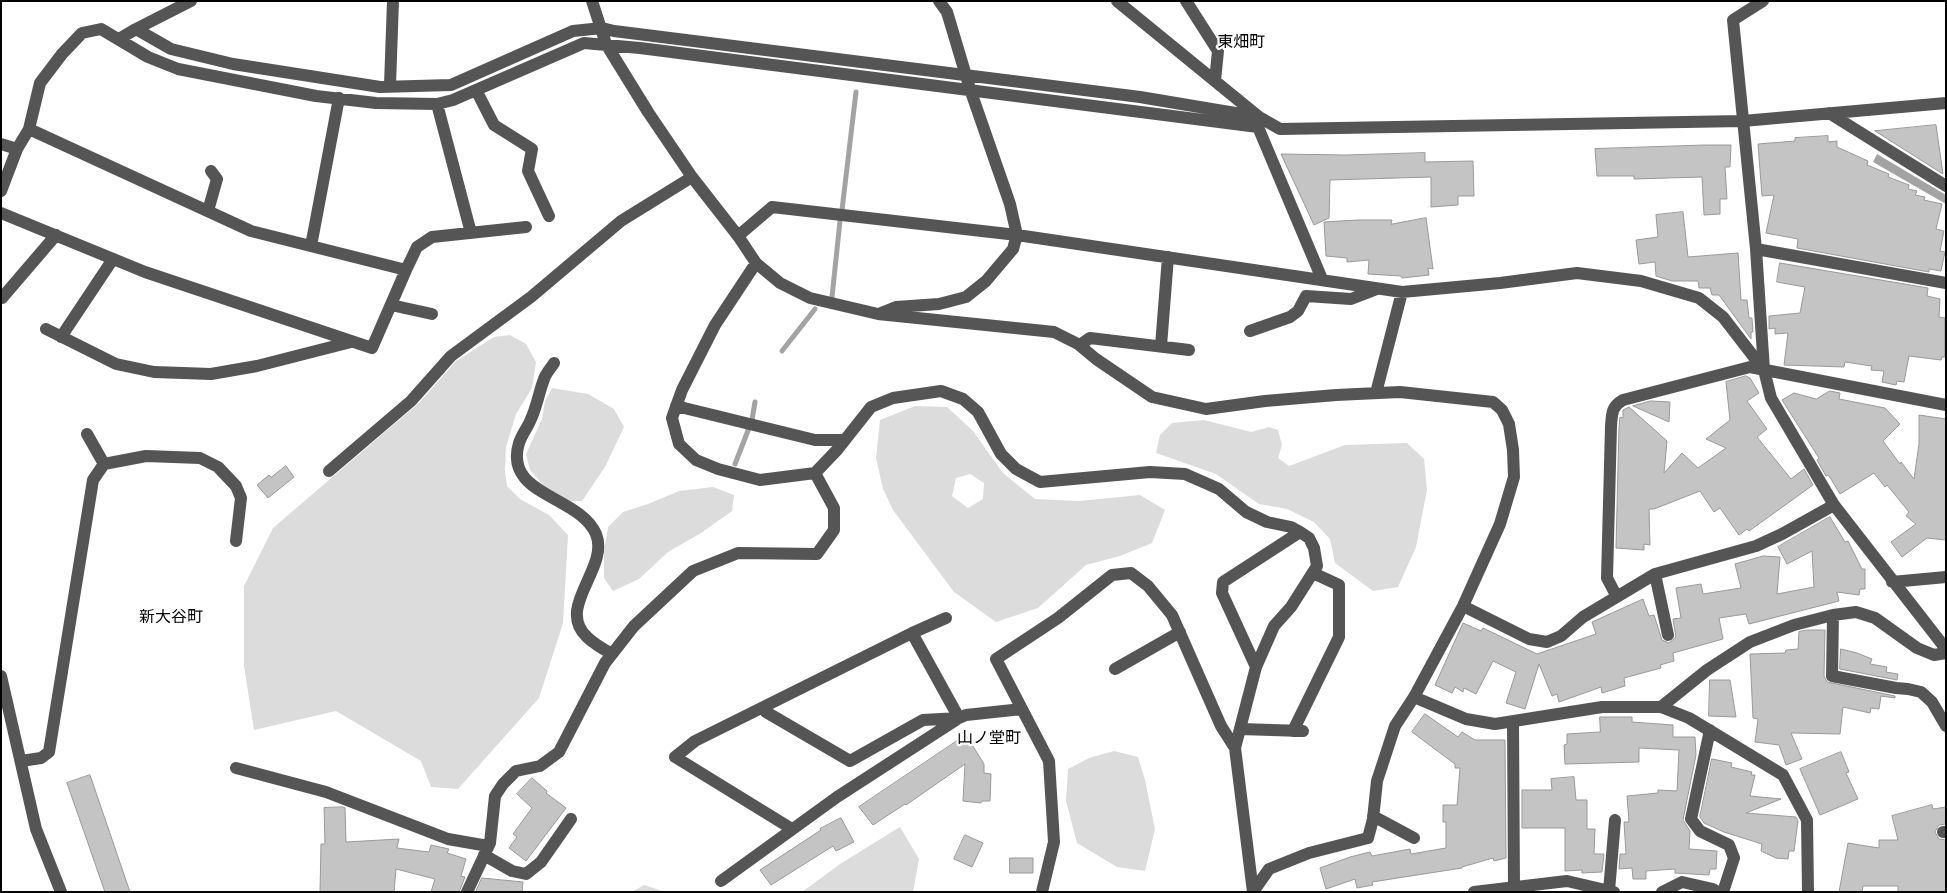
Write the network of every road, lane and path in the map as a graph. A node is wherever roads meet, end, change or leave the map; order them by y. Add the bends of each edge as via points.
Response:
1 (191, 1) edge
2 (592, 1) edge
3 (939, 1) edge
4 (1117, 1) edge
5 (1186, 1) edge
6 (1763, 1) edge
7 (396, 2) edge
8 (136, 28) junction
9 (602, 28) junction
10 (119, 39) junction
11 (606, 44) junction
12 (966, 75) junction
13 (1215, 81) junction
14 (390, 85) junction
15 (970, 89) junction
16 (476, 90) junction
17 (339, 98) junction
18 (1946, 103) edge
19 (437, 104) junction
20 (1829, 113) junction
21 (1743, 121) junction
22 (1258, 122) junction
23 (29, 129) junction
24 (1, 144) edge
25 (17, 149) junction
26 (211, 171) dead end
27 (692, 177) junction
28 (1946, 186) edge
29 (1, 190) edge
30 (208, 211) junction
31 (1, 212) edge
32 (549, 216) dead end
33 (526, 227) dead end
34 (471, 233) junction
35 (56, 235) junction
36 (1017, 235) junction
37 (738, 236) junction
38 (311, 246) junction
39 (1756, 249) junction
40 (1168, 257) junction
41 (112, 259) junction
42 (756, 262) junction
43 (406, 270) junction
44 (1322, 279) junction
45 (1946, 283) edge
46 (1379, 288) junction
47 (1402, 292) junction
48 (2, 298) edge
49 (391, 305) junction
50 (432, 314) dead end
51 (878, 314) junction
52 (46, 329) dead end
53 (1250, 330) dead end
54 (61, 337) junction
55 (352, 342) junction
56 (1080, 345) junction
57 (1161, 346) junction
58 (1189, 350) dead end
59 (554, 363) dead end
60 (1764, 370) junction
61 (1376, 393) junction
62 (1946, 405) edge
63 (676, 406) junction
64 (86, 434) dead end
65 (846, 440) junction
66 (104, 464) junction
67 (329, 470) dead end
68 (816, 474) junction
69 (1834, 505) junction
70 (1300, 532) junction
71 (236, 541) dead end
72 (1313, 573) junction
73 (1655, 574) junction
74 (1946, 577) edge
75 (1892, 582) junction
76 (1617, 597) junction
77 (1463, 606) junction
78 (1833, 615) junction
79 (946, 618) dead end
80 (1180, 632) junction
81 (912, 633) junction
82 (1668, 635) dead end
83 (1946, 651) edge
84 (612, 654) junction
85 (1256, 666) junction
86 (1116, 669) dead end
87 (1, 676) edge
88 (1414, 697) junction
89 (1661, 706) junction
90 (1022, 710) junction
91 (766, 712) dead end
92 (959, 718) junction
93 (7, 722) edge
94 (1512, 722) junction
95 (1946, 726) edge
96 (1240, 729) junction
97 (1710, 730) junction
98 (1235, 748) junction
99 (21, 761) junction
100 (236, 768) dead end
101 (1373, 816) junction
102 (572, 819) dead end
103 (1614, 820) dead end
104 (792, 830) junction
105 (1414, 838) dead end
106 (486, 850) junction
107 (721, 881) dead end
108 (1514, 887) junction
109 (1611, 891) edge
110 (60, 892) edge
111 (467, 892) edge
112 (1042, 892) edge
113 (1253, 892) edge
114 (1474, 892) edge
115 (1662, 892) edge
116 (1717, 892) edge
117 (1724, 892) edge
118 (1808, 892) edge

1 - 8 street
2 - 9 street
3 - 12 street via 947,12
4 - 13 street
5 - 13 street via 1218,51
6 - 21 street via 1733,20
7 - 14 street
8 - 10 street
8 - 14 street via 171,49 233,64 380,87
9 - 11 street
9 - 12 street
9 - 14 street via 573,31 451,85
10 - 17 street via 178,70
10 - 23 street via 101,29 82,33 40,84
11 - 15 street
11 - 16 street via 584,43
11 - 27 street
12 - 15 street
12 - 22 street via 1140,97
13 - 22 street
15 - 22 street
15 - 36 street via 1010,204
16 - 19 street
16 - 32 street via 494,126 532,149 528,171
17 - 19 street via 376,103
17 - 38 street
18 - 20 street
19 - 34 street
20 - 21 street
20 - 28 street
21 - 22 street via 1280,129
21 - 39 street
22 - 44 street
23 - 25 street
23 - 30 street
24 - 25 street
25 - 29 street
26 - 30 street via 217,179
27 - 37 street
27 - 67 street via 621,220 532,297 451,356 411,401
30 - 38 street via 251,230
31 - 35 street
33 - 34 street
34 - 43 street via 432,237 417,247
35 - 41 street
35 - 48 street
36 - 37 street via 772,207
36 - 40 street
36 - 51 street via 1013,249 986,281 966,296 939,304 896,307
37 - 42 street
38 - 43 street
39 - 45 street
39 - 60 street
40 - 44 street
40 - 57 street
41 - 54 street
41 - 55 street
42 - 51 street via 780,283 810,298
42 - 63 street via 715,325
43 - 49 street
44 - 46 street
46 - 47 street
46 - 53 street via 1351,299 1306,296 1298,311 1290,317
47 - 60 street via 1500,284 1577,273 1642,281 1699,298 1723,317
47 - 61 street
49 - 50 street
49 - 55 street via 372,348
51 - 56 street via 1054,332
52 - 54 street
54 - 55 street via 116,364 154,372 212,374
56 - 57 street via 1090,338
56 - 61 street via 1152,397 1206,409
57 - 58 street
59 - 84 street via 544,378 538,401 519,443 517,464 525,479 584,517 595,532 598,543 596,563 576,619 585,636
60 - 62 street
60 - 69 street via 1771,398
60 - 76 street via 1750,367 1631,396 1615,404 1612,411 1607,578
61 - 77 street via 1400,392 1493,402 1502,410 1509,424 1514,477 1500,524
63 - 65 street via 815,440
63 - 68 street via 672,418 679,444 696,460 760,480
64 - 66 street
65 - 68 street
65 - 70 street via 871,407 892,398 941,392 963,399 978,412 1001,454 1016,470 1040,482 1150,472 1185,474 1219,489 1246,512
66 - 71 street via 155,456 200,458 218,467 236,486 241,498
66 - 99 street via 93,480 49,752 41,758
68 - 84 street via 834,508 834,530 817,554 738,553 693,571 634,626
69 - 73 street via 1756,546
69 - 75 street
70 - 72 street via 1309,538 1314,548 1318,566
70 - 85 street via 1223,582 1222,593
72 - 85 street via 1274,626
72 - 96 street via 1339,585 1339,637 1298,731
73 - 76 street
73 - 82 street
74 - 75 street
75 - 83 street
76 - 77 street via 1561,636 1547,642 1529,639
77 - 88 street
78 - 83 street via 1856,612 1875,618 1934,656
78 - 89 street via 1794,625 1750,642
78 - 95 street via 1832,676 1921,692 1932,702
79 - 81 street
80 - 86 street
80 - 90 street via 1172,614 1148,586 1131,573 1112,575 1058,618 996,659
80 - 98 street via 1217,719
81 - 92 street
81 - 104 street via 695,741 675,757
84 - 106 street via 559,752 540,766 516,771 495,796
85 - 96 street
87 - 93 street
88 - 94 street via 1466,719 1495,724
88 - 101 street via 1395,726 1377,781
89 - 94 street via 1602,707
89 - 97 street
90 - 92 street via 966,714
90 - 112 street via 1049,761 1054,842
91 - 92 street via 850,761 924,720
92 - 104 street
93 - 99 street
94 - 108 street
96 - 98 street
97 - 117 street via 1691,819 1700,831 1729,845 1734,858
97 - 118 street via 1783,775 1807,820
98 - 113 street
99 - 110 street via 36,829
100 - 106 street via 326,792 448,839
101 - 105 street
101 - 113 street via 1368,838 1309,853 1268,869
102 - 106 street via 541,862 526,874 512,871
103 - 109 street
104 - 107 street
106 - 111 street
108 - 109 street via 1567,881
108 - 114 street
115 - 116 street via 1682,882

